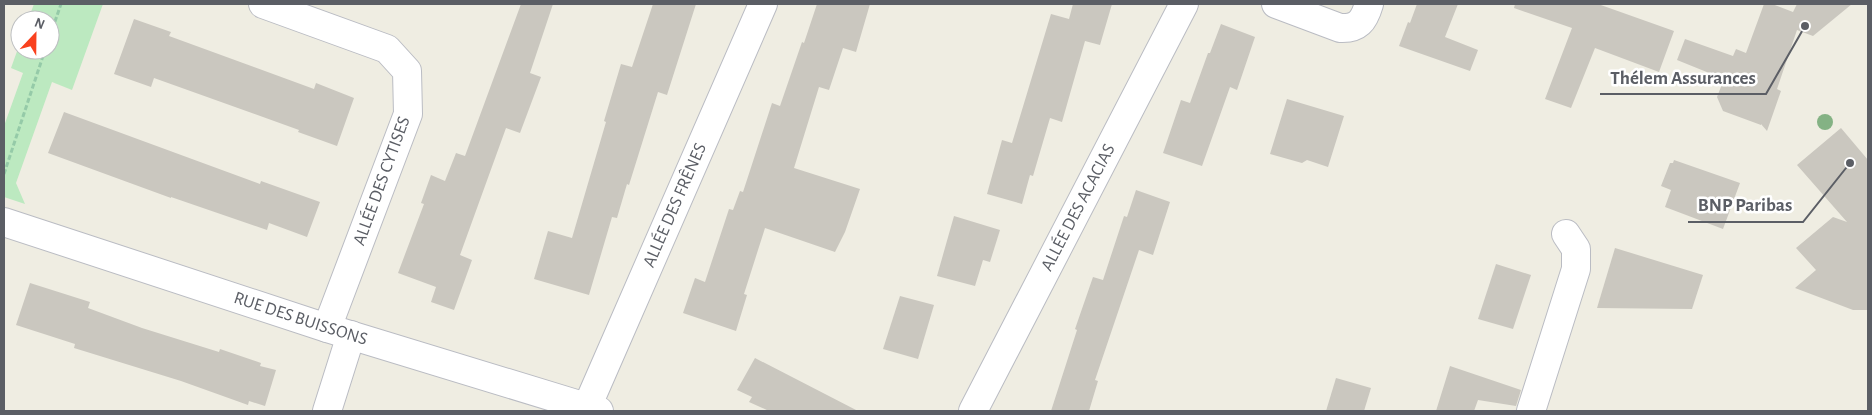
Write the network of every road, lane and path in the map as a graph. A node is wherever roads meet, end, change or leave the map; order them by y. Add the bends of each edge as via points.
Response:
1 (263, 4) edge
2 (763, 4) edge
3 (1184, 4) edge
4 (1276, 4) edge
5 (1369, 4) edge
6 (43, 60) edge
7 (4, 174) edge
8 (4, 222) edge
9 (1566, 234) dead end
10 (339, 331) junction
11 (593, 409) edge
12 (327, 411) edge
13 (973, 411) edge
14 (1531, 411) edge

1 - 10 street, ALLÉE DES CYTISES via 387,49 407,71 408,114
2 - 11 street, ALLÉE DES FRÊNES
3 - 13 street, ALLÉE DES ACACIAS
4 - 5 street via 1340,28 1356,26
6 - 7 path
8 - 10 street, RUE DES BUISSONS
9 - 14 street via 1576,248 1576,269
10 - 11 street, RUE DES BUISSONS
10 - 12 street, ALLÉE DES CYTISES

